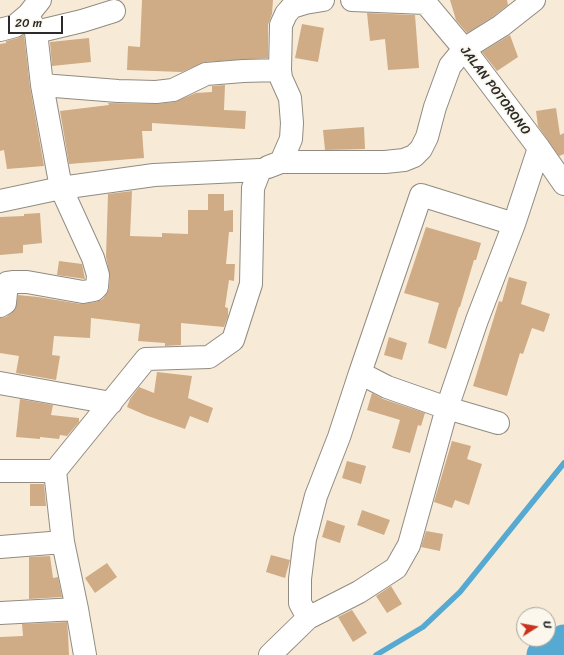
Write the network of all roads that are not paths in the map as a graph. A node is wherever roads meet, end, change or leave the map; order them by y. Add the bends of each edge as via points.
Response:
1 (323, 0) edge
2 (352, 0) edge
3 (534, 0) edge
4 (424, 2) edge
5 (114, 11) dead end
6 (35, 16) edge
7 (0, 30) edge
8 (464, 49) junction
9 (280, 70) junction
10 (42, 85) junction
11 (539, 148) junction
12 (281, 162) junction
13 (260, 170) junction
14 (564, 184) edge
15 (61, 188) junction
16 (0, 201) edge
17 (514, 224) junction
18 (0, 306) edge
19 (360, 373) junction
20 (0, 383) edge
21 (110, 403) junction
22 (447, 408) junction
23 (498, 423) dead end
24 (0, 471) edge
25 (55, 471) junction
26 (62, 542) junction
27 (0, 547) edge
28 (78, 609) junction
29 (0, 613) edge
30 (308, 618) junction
31 (84, 655) edge
32 (270, 655) edge

1 - 9 street via 292,7 286,14 281,25
2 - 4 street
3 - 8 street via 501,26
4 - 8 street, JALAN POTORONO
5 - 6 street via 82,22
6 - 7 street
6 - 10 street
8 - 11 street, JALAN POTORONO
8 - 12 street via 450,66 427,137 414,156 404,160
9 - 10 street via 206,74 173,90 156,92
9 - 12 street via 290,98 292,123 291,139
10 - 15 street
11 - 14 street, JALAN POTORONO
11 - 17 street
12 - 13 street
13 - 15 street via 154,175
13 - 21 street via 253,188 251,284 233,340 209,357 138,355
15 - 16 street
15 - 18 street via 93,258 98,275 97,287 83,292 27,282 7,283 5,303
17 - 19 street via 421,195
17 - 22 street
19 - 22 street via 388,387
19 - 30 street via 316,496 305,539 300,603
20 - 21 street
21 - 25 street
22 - 23 street
22 - 30 street via 409,545 396,568 359,592
24 - 25 street
25 - 26 street
26 - 27 street
26 - 28 street
28 - 29 street
28 - 31 street
30 - 32 street

